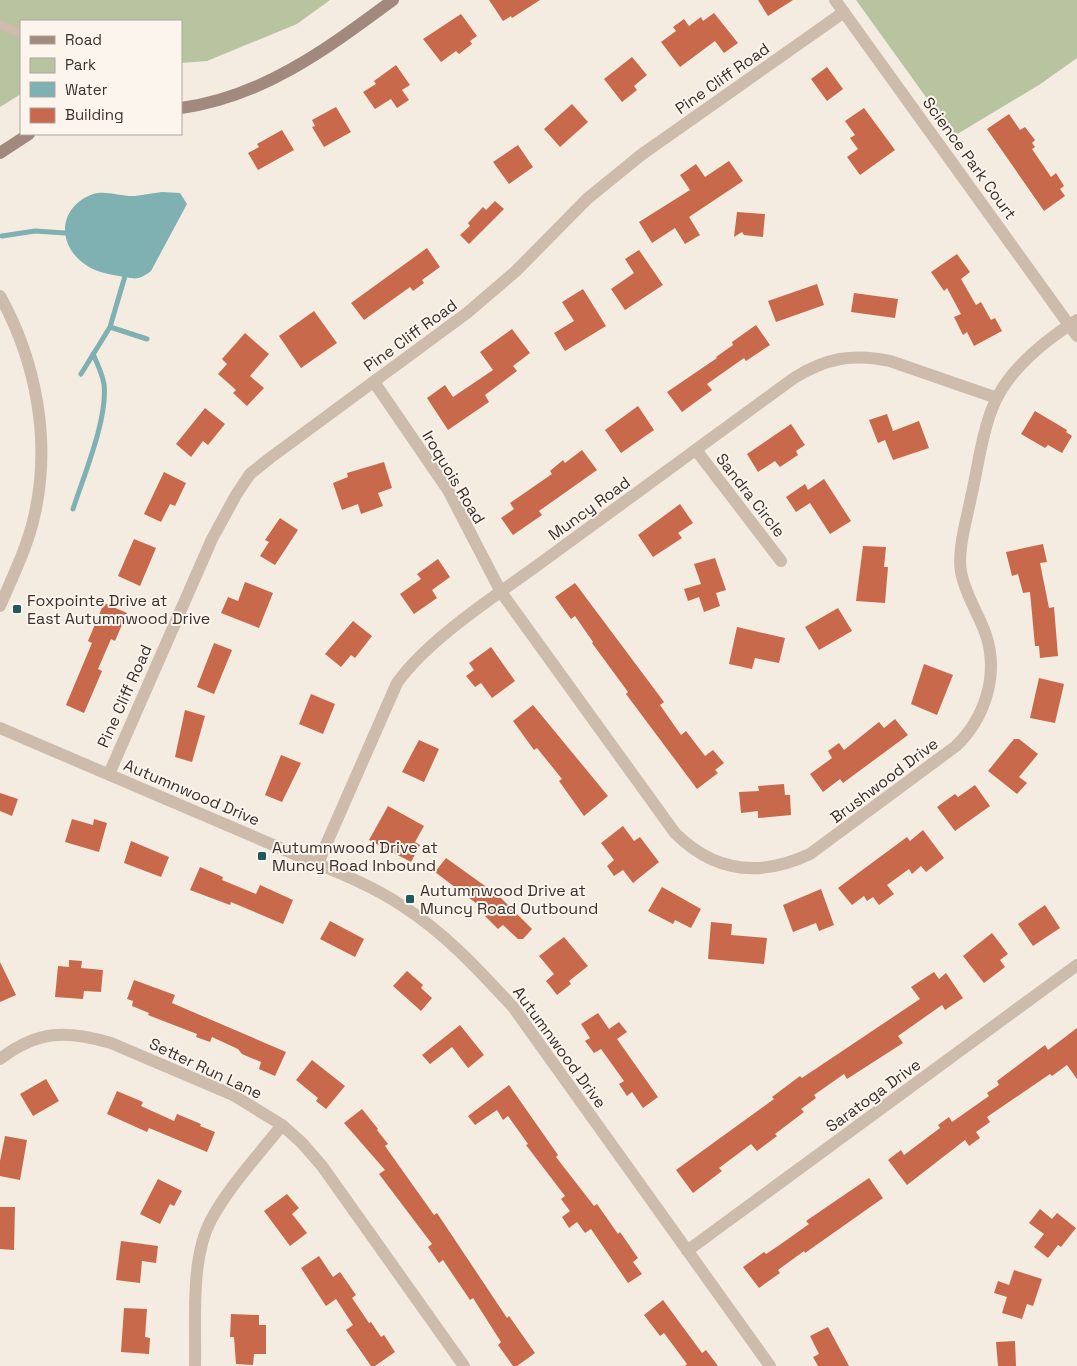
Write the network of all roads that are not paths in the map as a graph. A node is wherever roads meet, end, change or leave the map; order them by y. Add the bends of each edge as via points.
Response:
1 (392, 0) edge
2 (835, 0) edge
3 (844, 12) junction
4 (0, 25) edge
5 (20, 33) edge
6 (182, 108) edge
7 (27, 135) edge
8 (0, 153) edge
9 (0, 296) edge
10 (1074, 327) edge
11 (374, 382) junction
12 (997, 398) junction
13 (696, 450) junction
14 (781, 561) dead end
15 (501, 592) junction
16 (0, 606) edge
17 (0, 728) edge
18 (109, 774) junction
19 (318, 864) junction
20 (1077, 965) edge
21 (0, 1059) edge
22 (282, 1125) junction
23 (687, 1250) junction
24 (195, 1366) edge
25 (464, 1366) edge
26 (770, 1366) edge

1 - 6 street via 306,62 264,85 223,99
2 - 3 street, Science Park Court
3 - 10 street, Science Park Court
3 - 11 street, Pine Cliff Road via 641,155 586,199 516,270 467,313
4 - 5 lane
7 - 8 street
9 - 16 street via 17,330 30,368 41,432 35,512
10 - 12 street, Brushwood Drive via 1046,342 1011,377
11 - 15 street, Iroquois Road via 448,490
11 - 18 street, Pine Cliff Road via 250,474 212,539
12 - 13 street, Muncy Road via 890,361 873,357 841,357 794,378
12 - 15 street, Brushwood Drive via 988,418 965,527 960,571 986,635 990,674 985,703 966,736 956,746 846,829 810,854 788,864 757,869 726,865 690,848 675,833
13 - 14 street, Sandra Circle
13 - 15 street, Muncy Road
15 - 19 street, Muncy Road via 435,644 408,668 397,683
17 - 18 street, Autumnwood Drive
18 - 19 street, Autumnwood Drive
19 - 23 street, Autumnwood Drive via 402,905 463,953 513,1007
20 - 23 street, Saratoga Drive
21 - 22 street, Setter Run Lane via 23,1044 46,1035 92,1037 233,1095
22 - 24 street via 220,1205 205,1235 198,1267
22 - 25 street, Setter Run Lane via 322,1166
23 - 26 street, Autumnwood Drive

